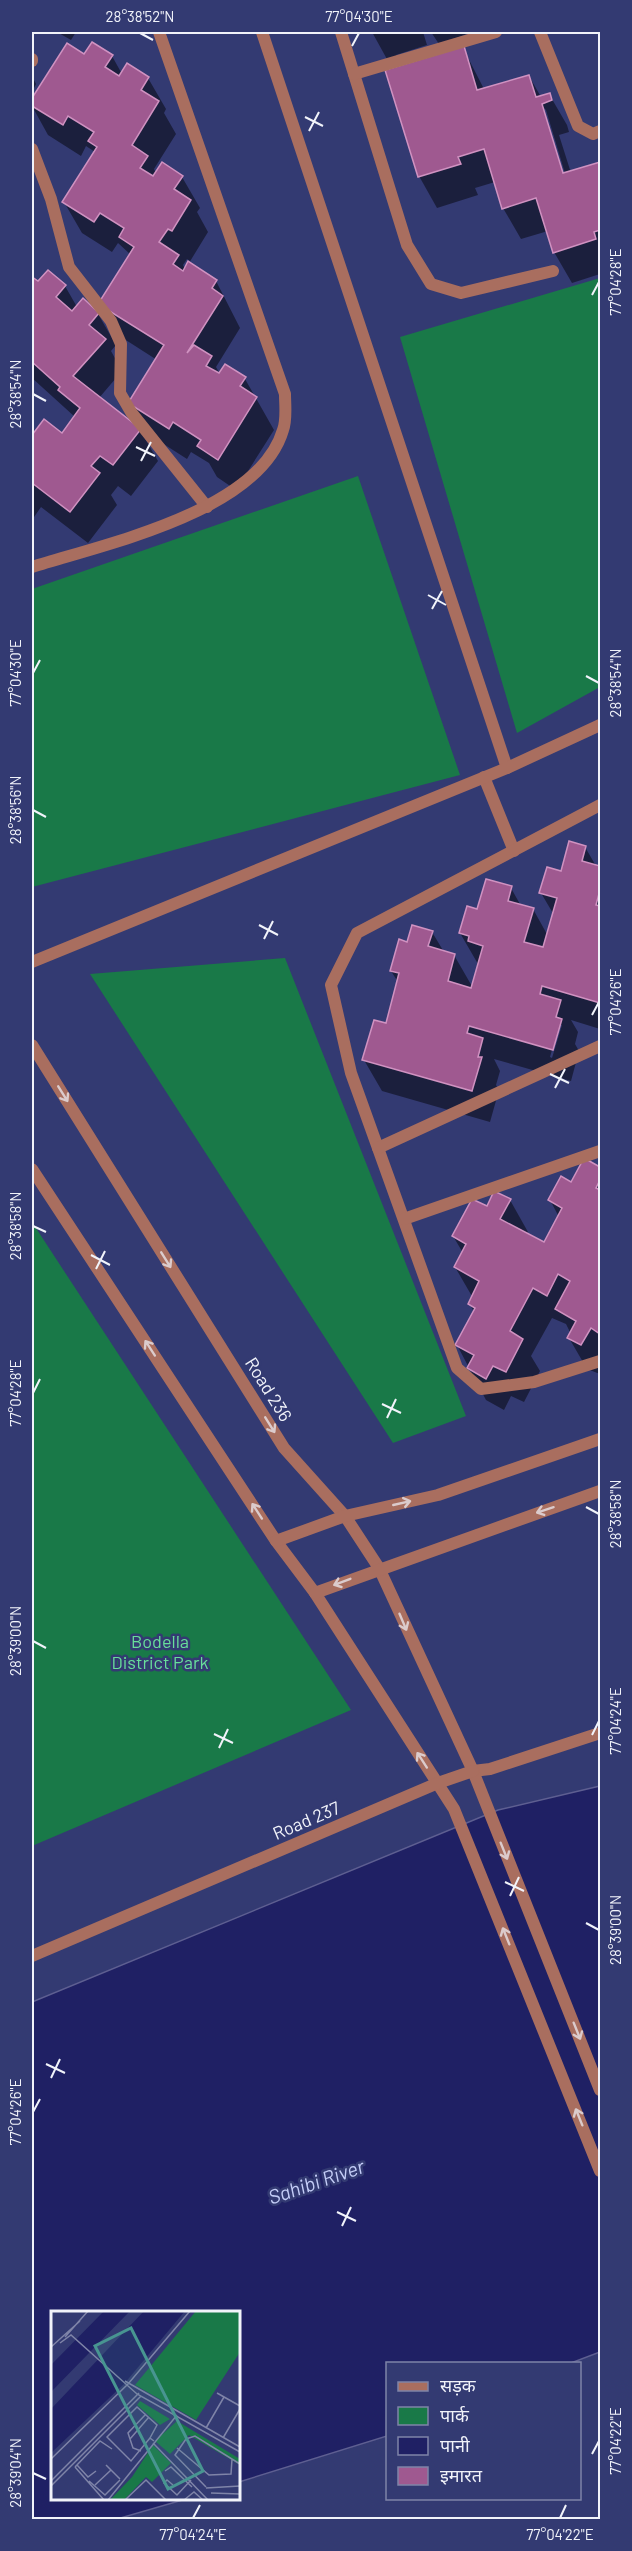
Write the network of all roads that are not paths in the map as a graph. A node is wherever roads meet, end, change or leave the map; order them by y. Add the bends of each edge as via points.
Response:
1 (159, 32) edge
2 (262, 32) edge
3 (341, 32) edge
4 (496, 32) edge
5 (540, 32) edge
6 (354, 75) junction
7 (600, 131) edge
8 (32, 149) edge
9 (553, 272) dead end
10 (207, 507) junction
11 (32, 567) edge
12 (600, 725) edge
13 (507, 768) junction
14 (484, 777) junction
15 (600, 804) edge
16 (514, 851) junction
17 (32, 962) edge
18 (32, 1045) edge
19 (600, 1046) edge
20 (378, 1148) junction
21 (600, 1151) edge
22 (32, 1168) edge
23 (404, 1219) junction
24 (600, 1361) edge
25 (600, 1439) edge
26 (600, 1491) edge
27 (345, 1516) junction
28 (276, 1541) junction
29 (379, 1568) junction
30 (315, 1593) junction
31 (600, 1733) edge
32 (473, 1771) junction
33 (438, 1783) junction
34 (32, 1956) edge
35 (600, 2090) edge
36 (600, 2171) edge

1 - 10 street via 285,394 284,430 265,463 232,493
2 - 13 street
3 - 6 street
4 - 6 street
5 - 7 street via 578,126 593,134
6 - 9 street via 407,245 431,284 461,293
8 - 10 street via 51,199 69,267 111,321 121,344 120,393
10 - 11 street
12 - 13 street
13 - 14 street
14 - 16 street
14 - 17 street
15 - 16 street
16 - 20 street via 357,933 331,985 351,1073
18 -> 27 street, Road 236 via 284,1448
19 - 20 street
20 - 23 street
21 - 23 street
28 -> 22 street
23 - 24 street via 457,1368 481,1389 534,1382
27 -> 25 street via 438,1495
26 -> 29 street
27 - 28 street
27 - 29 street, Road 236
28 - 30 street
29 -> 30 street
29 -> 32 street, Road 236
33 -> 30 street
31 - 32 street, Road 237
32 - 33 street, Road 237
32 -> 35 street, Road 236
33 - 34 street, Road 237
36 -> 33 street via 454,1809

